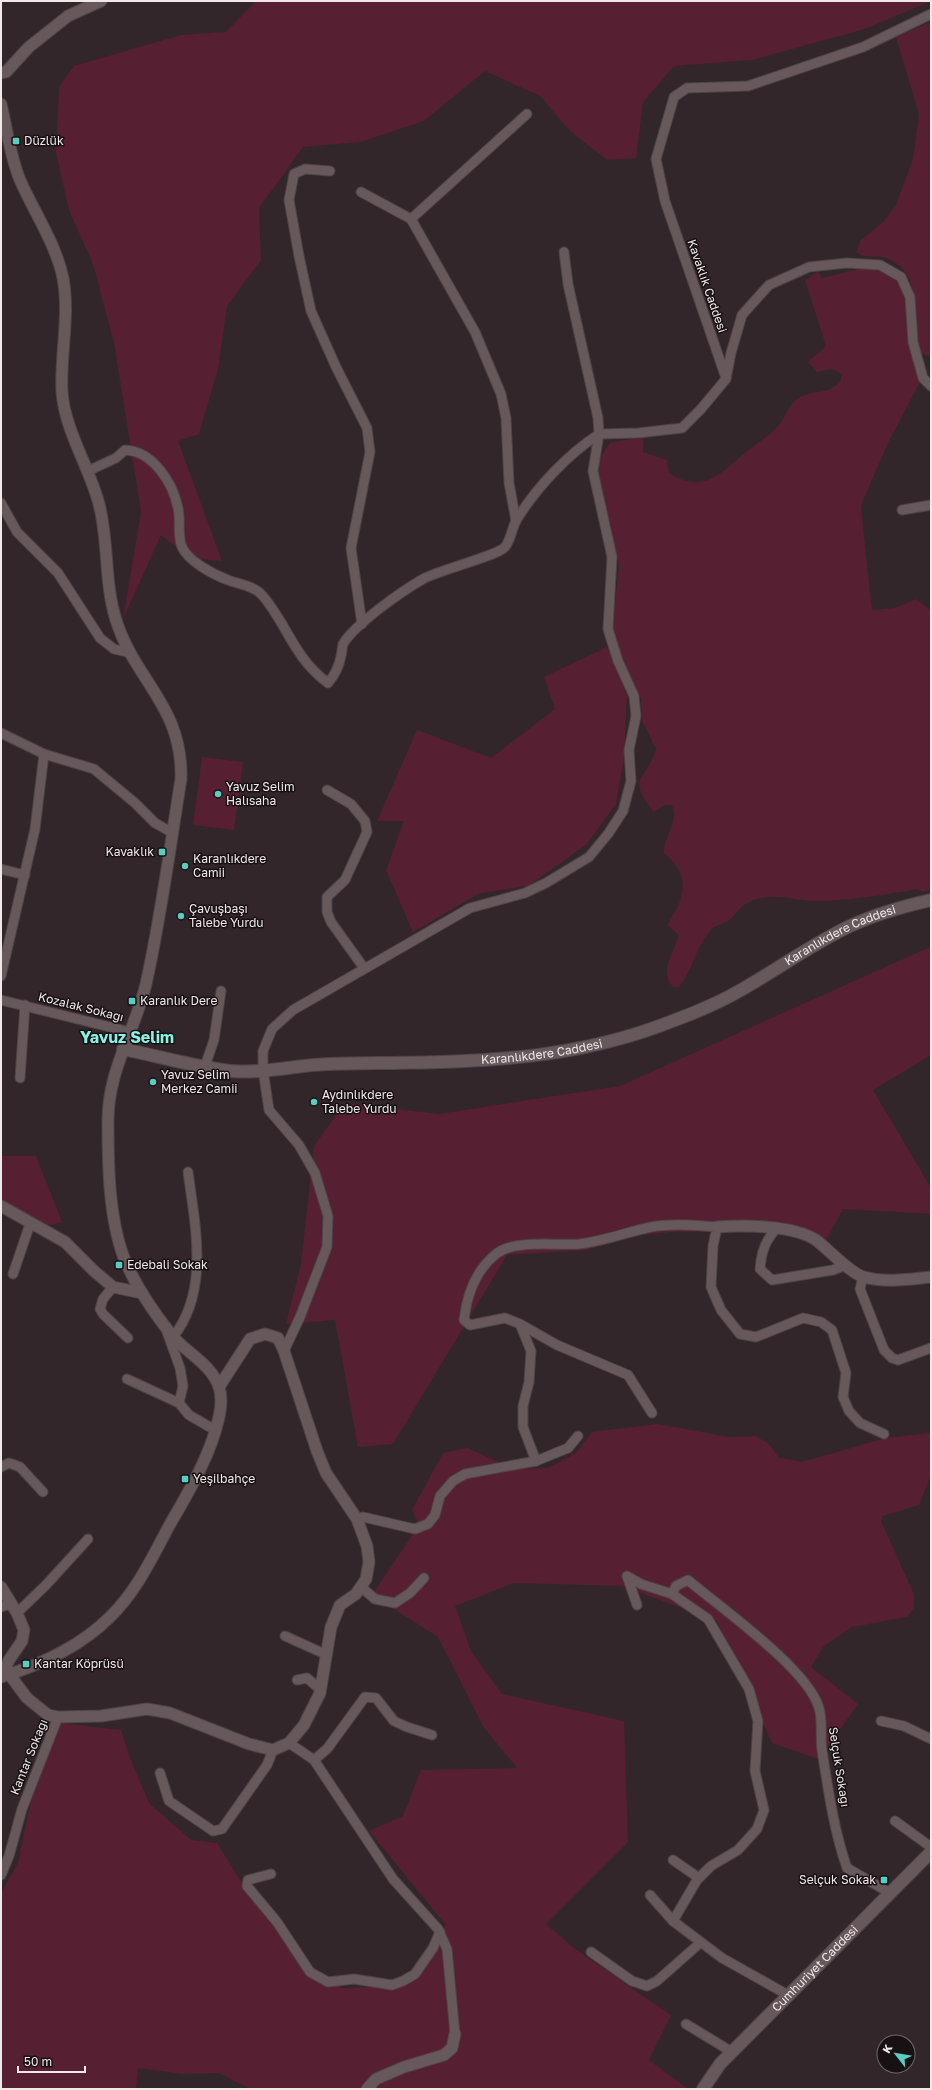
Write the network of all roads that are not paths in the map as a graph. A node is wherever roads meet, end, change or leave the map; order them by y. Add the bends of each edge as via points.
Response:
1 (102, 1) edge
2 (931, 14) edge
3 (1, 73) edge
4 (1, 104) edge
5 (527, 114) dead end
6 (330, 170) dead end
7 (361, 192) dead end
8 (411, 219) junction
9 (564, 252) dead end
10 (726, 379) junction
11 (931, 386) edge
12 (599, 434) junction
13 (88, 471) junction
14 (1, 503) edge
15 (931, 505) edge
16 (902, 510) dead end
17 (516, 521) junction
18 (362, 624) junction
19 (131, 653) junction
20 (1, 733) edge
21 (44, 754) junction
22 (327, 790) dead end
23 (173, 833) junction
24 (1, 869) edge
25 (25, 875) junction
26 (931, 900) edge
27 (364, 968) junction
28 (1, 976) edge
29 (221, 991) dead end
30 (1, 1000) edge
31 (25, 1005) junction
32 (130, 1032) junction
33 (123, 1049) junction
34 (205, 1066) junction
35 (263, 1070) junction
36 (20, 1078) dead end
37 (188, 1172) dead end
38 (1, 1206) edge
39 (30, 1224) junction
40 (717, 1227) junction
41 (777, 1228) junction
42 (846, 1265) junction
43 (13, 1274) dead end
44 (863, 1277) junction
45 (931, 1277) edge
46 (113, 1286) junction
47 (142, 1293) junction
48 (520, 1324) junction
49 (166, 1328) junction
50 (173, 1337) junction
51 (128, 1338) dead end
52 (931, 1348) edge
53 (284, 1351) junction
54 (127, 1379) dead end
55 (219, 1387) junction
56 (179, 1403) junction
57 (652, 1413) dead end
58 (215, 1430) junction
59 (884, 1434) dead end
60 (578, 1436) dead end
61 (536, 1461) junction
62 (1, 1468) edge
63 (43, 1492) dead end
64 (357, 1519) junction
65 (88, 1539) dead end
66 (424, 1578) dead end
67 (1, 1587) edge
68 (361, 1587) junction
69 (672, 1594) junction
70 (637, 1605) dead end
71 (9, 1608) edge
72 (285, 1636) dead end
73 (327, 1656) junction
74 (5, 1676) edge
75 (297, 1680) dead end
76 (321, 1690) junction
77 (58, 1717) junction
78 (881, 1721) dead end
79 (432, 1735) dead end
80 (931, 1739) edge
81 (289, 1743) junction
82 (273, 1750) junction
83 (314, 1760) junction
84 (160, 1773) dead end
85 (895, 1821) dead end
86 (931, 1847) edge
87 (931, 1852) edge
88 (673, 1860) dead end
89 (271, 1874) dead end
90 (1, 1875) edge
91 (699, 1878) junction
92 (890, 1893) junction
93 (650, 1895) dead end
94 (673, 1921) junction
95 (440, 1932) junction
96 (700, 1943) junction
97 (591, 1952) dead end
98 (788, 1995) junction
99 (686, 2024) dead end
100 (455, 2034) joint
101 (732, 2052) junction
102 (367, 2089) edge
103 (703, 2089) edge

1 - 3 street via 68,16 29,47 6,72
2 - 10 street, Kavaklık Caddesi via 863,46 748,86 686,88 674,97 656,159 664,201
4 - 13 street via 16,168 62,275 67,308 62,393 68,421
5 - 8 street
6 - 18 street via 304,169 294,174 289,200 311,311 367,428 370,452 351,548
7 - 8 street
8 - 17 street via 475,332 500,394 506,418 509,483
9 - 12 street via 568,284 598,418
10 - 11 street via 742,315 769,285 809,267 847,263 880,265 901,277 910,297 913,342 923,378
10 - 12 street via 682,428
12 - 17 street via 589,440 558,470 530,500
12 - 27 street via 593,471 612,556 608,629 618,661 634,696 636,716 629,750 631,781 623,811 589,857 525,893 470,908
13 - 18 street via 116,458 125,450 136,450 151,460 170,486 179,509 182,547 191,560 228,580 258,592 273,609 304,661 314,673 328,683 335,676 343,645
13 - 19 street via 103,523 108,583 116,622
14 - 19 street via 17,532 58,574 100,638 114,649
15 - 16 street
17 - 18 street via 505,547 424,579
19 - 23 street via 164,708 176,734 181,756 181,779
20 - 21 street
21 - 23 street via 94,769 155,823
21 - 25 street via 36,830
22 - 27 street via 351,804 365,821 367,832 345,880 328,897 327,912 330,922
23 - 32 street via 145,987
24 - 25 street
25 - 28 street
26 - 35 main road, Karanlıkdere Caddesi via 902,907 852,925 711,1005 674,1021 592,1047 514,1059 311,1065
27 - 35 street via 293,1010 272,1028 264,1051
29 - 34 street via 214,1040
30 - 31 street, Kozalak Sokağı
31 - 32 street, Kozalak Sokağı
31 - 36 street, Kozalak Sokağı
32 - 33 street
33 - 34 main road, Karanlıkdere Caddesi
33 - 47 street via 115,1069 108,1105 112,1201 123,1256
34 - 35 main road, Karanlıkdere Caddesi via 232,1071
35 - 53 street via 269,1110 299,1145 315,1173 328,1216 327,1247
37 - 50 street via 198,1252 195,1284 184,1324
38 - 39 street
39 - 43 street
39 - 46 street via 65,1242
40 - 41 street
40 - 48 street via 652,1227 580,1244 508,1247 497,1253 478,1272 466,1302 464,1320 470,1325 506,1318
40 - 59 street via 712,1246 711,1287 721,1310 730,1322 740,1334 756,1337 803,1318 821,1322 832,1330 846,1373 844,1397 848,1411 860,1423
41 - 42 street via 815,1239
41 - 42 street via 770,1236 761,1258 760,1269 772,1280 833,1270
42 - 44 street
44 - 45 street via 901,1280
44 - 52 street via 860,1289 884,1350 898,1360
46 - 47 street
46 - 51 street via 103,1299 100,1309
47 - 49 street
48 - 57 street via 557,1345 628,1375
48 - 61 street via 532,1351 529,1382 523,1406 523,1427
49 - 50 street
49 - 56 street via 180,1368 183,1386
50 - 55 street via 206,1367
53 - 55 street via 278,1338 265,1334 250,1339
53 - 64 street via 326,1473
54 - 56 street
55 - 58 street via 221,1406
56 - 58 street via 189,1415
58 - 74 street via 182,1503 133,1590 121,1606 95,1630 60,1653
60 - 61 street via 568,1448
61 - 64 street via 465,1474 453,1481 440,1496 435,1515 428,1524 415,1529 363,1517
62 - 63 street via 9,1463 20,1467
64 - 68 street via 367,1546 369,1562 366,1579
65 - 71 street via 46,1586
66 - 68 street via 410,1593 395,1603 375,1599
67 - 71 street
68 - 73 street via 356,1594 340,1605 331,1627
69 - 70 street via 627,1576
69 - 91 street via 708,1619 749,1689 758,1721 756,1771 764,1810 757,1829 738,1850 711,1866
69 - 92 street, Selçuk Sokağı via 676,1586 688,1580 772,1650 804,1681 819,1708 822,1749 847,1868
71 - 74 street via 24,1630 24,1636 7,1664
72 - 73 street
73 - 76 street
74 - 77 street via 48,1715
75 - 76 street via 307,1678
76 - 81 street via 304,1725
77 - 82 street via 101,1716 147,1710 170,1713 249,1744
77 - 90 street, Kantar Sokağı via 22,1809
78 - 80 street via 904,1726
79 - 83 street via 407,1728 394,1721 376,1698 365,1697 327,1749
81 - 82 street
81 - 83 street
82 - 84 street via 267,1765 222,1829 213,1831 169,1801
83 - 95 street via 393,1879
85 - 86 street
87 - 92 main road, Cumhuriyet Caddesi
88 - 91 street
89 - 95 street via 248,1880 247,1886 277,1922 310,1972 328,1982 354,1979 392,1985 403,1982 414,1974 433,1948
91 - 94 street
92 - 98 main road, Cumhuriyet Caddesi
93 - 94 street
94 - 96 street
95 - 100 street via 446,1949
96 - 97 street via 657,1981 647,1986 632,1981
96 - 98 street
98 - 101 main road, Cumhuriyet Caddesi
99 - 101 street
100 - 102 street via 452,2048 444,2055 376,2079
101 - 103 main road, Cumhuriyet Caddesi via 720,2064

